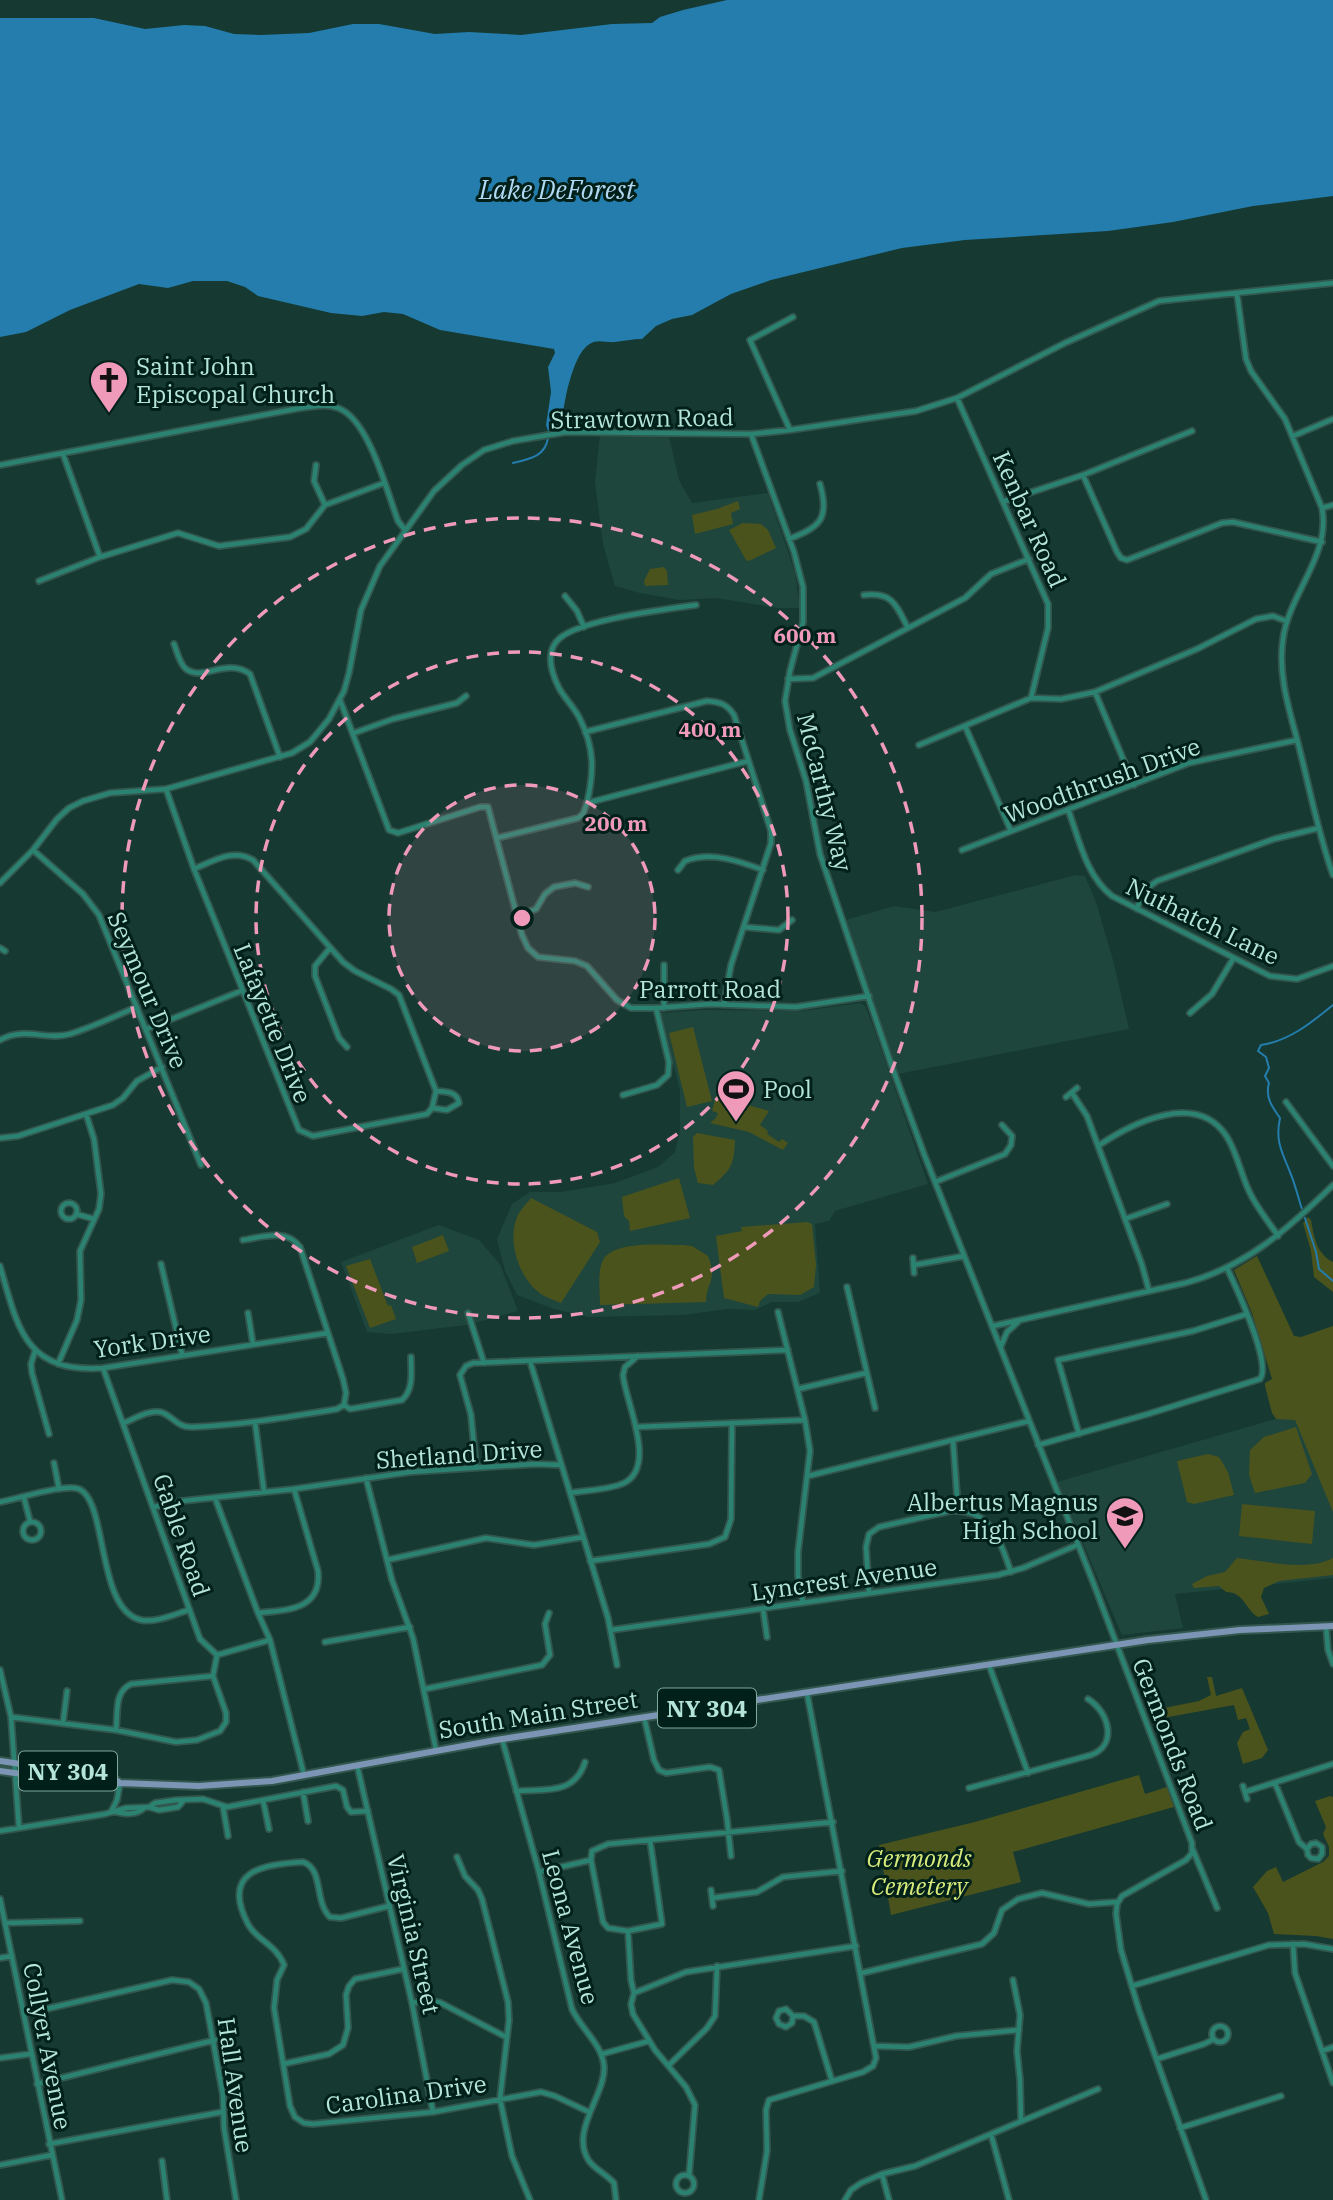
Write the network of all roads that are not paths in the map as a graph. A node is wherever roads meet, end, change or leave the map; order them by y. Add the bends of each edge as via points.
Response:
1 (1333, 284) edge
2 (1237, 294) junction
3 (793, 317) dead end
4 (957, 398) junction
5 (1333, 419) edge
6 (790, 430) junction
7 (1192, 430) dead end
8 (751, 434) junction
9 (1293, 436) junction
10 (63, 454) junction
11 (0, 465) edge
12 (316, 465) dead end
13 (1083, 475) junction
14 (384, 484) junction
15 (820, 484) dead end
16 (1004, 501) junction
17 (325, 505) junction
18 (1333, 505) edge
19 (1322, 508) junction
20 (405, 530) junction
21 (789, 539) junction
22 (1322, 542) junction
23 (100, 557) junction
24 (1029, 559) junction
25 (39, 581) dead end
26 (864, 595) dead end
27 (565, 596) dead end
28 (696, 605) dead end
29 (1286, 621) junction
30 (584, 628) junction
31 (908, 628) junction
32 (174, 644) dead end
33 (788, 679) junction
34 (1095, 692) junction
35 (466, 696) dead end
36 (1031, 698) junction
37 (340, 699) junction
38 (965, 726) junction
39 (585, 732) junction
40 (354, 733) junction
41 (1297, 740) junction
42 (919, 745) dead end
43 (280, 757) junction
44 (748, 761) junction
45 (1133, 785) junction
46 (166, 789) junction
47 (587, 803) junction
48 (1068, 809) junction
49 (1319, 828) junction
50 (1011, 831) junction
51 (497, 838) junction
52 (33, 850) junction
53 (962, 850) dead end
54 (194, 869) junction
55 (678, 870) dead end
56 (764, 870) junction
57 (1333, 875) edge
58 (0, 883) edge
59 (588, 887) dead end
60 (1137, 909) junction
61 (517, 916) junction
62 (793, 920) dead end
63 (744, 927) junction
64 (330, 948) junction
65 (1233, 959) junction
66 (664, 965) dead end
67 (1333, 966) edge
68 (241, 991) junction
69 (869, 996) junction
70 (724, 1004) junction
71 (137, 1007) junction
72 (656, 1008) junction
73 (664, 1008) junction
74 (1190, 1013) dead end
75 (147, 1029) junction
76 (0, 1040) edge
77 (346, 1047) dead end
78 (162, 1067) junction
79 (1077, 1088) dead end
80 (436, 1091) junction
81 (1072, 1093) junction
82 (623, 1095) dead end
83 (1066, 1097) dead end
84 (1286, 1102) dead end
85 (432, 1108) junction
86 (86, 1114) junction
87 (1002, 1125) dead end
88 (0, 1138) edge
89 (1098, 1146) junction
90 (201, 1165) dead end
91 (1333, 1166) edge
92 (935, 1182) junction
93 (1333, 1185) edge
94 (1167, 1204) dead end
95 (76, 1214) dead end
96 (94, 1219) junction
97 (1125, 1219) junction
98 (1278, 1236) junction
99 (243, 1240) dead end
100 (964, 1256) junction
101 (913, 1258) dead end
102 (161, 1264) dead end
103 (914, 1265) junction
104 (0, 1266) edge
105 (1227, 1268) junction
106 (914, 1273) dead end
107 (847, 1287) dead end
108 (1149, 1292) junction
109 (778, 1312) dead end
110 (248, 1313) dead end
111 (468, 1313) dead end
112 (1247, 1314) junction
113 (1024, 1319) junction
114 (993, 1326) junction
115 (328, 1333) junction
116 (253, 1344) junction
117 (788, 1350) junction
118 (1002, 1350) junction
119 (35, 1351) junction
120 (182, 1354) junction
121 (638, 1356) junction
122 (411, 1357) dead end
123 (530, 1361) junction
124 (484, 1363) junction
125 (58, 1364) junction
126 (103, 1368) junction
127 (866, 1373) junction
128 (798, 1389) junction
129 (344, 1405) junction
130 (875, 1408) dead end
131 (805, 1420) junction
132 (1029, 1421) junction
133 (256, 1422) junction
134 (124, 1423) junction
135 (732, 1423) junction
136 (636, 1427) junction
137 (1079, 1433) junction
138 (48, 1434) dead end
139 (953, 1441) junction
140 (1038, 1445) junction
141 (54, 1463) dead end
142 (561, 1465) junction
143 (476, 1467) junction
144 (808, 1476) junction
145 (366, 1478) junction
146 (59, 1489) junction
147 (294, 1489) junction
148 (264, 1492) junction
149 (570, 1493) junction
150 (24, 1498) junction
151 (215, 1498) junction
152 (0, 1503) edge
153 (154, 1507) junction
154 (958, 1510) junction
155 (31, 1521) junction
156 (583, 1537) junction
157 (1077, 1545) junction
158 (387, 1560) junction
159 (590, 1561) junction
160 (1012, 1572) junction
161 (869, 1592) junction
162 (803, 1602) junction
163 (763, 1609) junction
164 (189, 1610) junction
165 (258, 1613) junction
166 (549, 1613) dead end
167 (1330, 1626) edge
168 (410, 1627) junction
169 (611, 1630) junction
170 (767, 1637) dead end
171 (270, 1640) junction
172 (325, 1642) dead end
173 (1116, 1645) junction
174 (217, 1655) junction
175 (1333, 1664) edge
176 (617, 1665) dead end
177 (989, 1665) junction
178 (0, 1670) edge
179 (213, 1676) junction
180 (2, 1686) edge
181 (425, 1689) junction
182 (67, 1691) dead end
183 (807, 1693) junction
184 (1088, 1699) dead end
185 (11, 1717) junction
186 (644, 1717) junction
187 (63, 1723) junction
188 (116, 1730) junction
189 (502, 1739) junction
190 (436, 1750) junction
191 (0, 1761) edge
192 (585, 1762) dead end
193 (13, 1763) junction
194 (1333, 1764) edge
195 (357, 1765) junction
196 (0, 1771) edge
197 (14, 1773) junction
198 (1028, 1773) junction
199 (304, 1776) junction
200 (120, 1783) junction
201 (1275, 1783) junction
202 (1242, 1786) dead end
203 (969, 1788) dead end
204 (516, 1791) junction
205 (303, 1792) junction
206 (1245, 1792) junction
207 (1247, 1799) dead end
208 (263, 1800) junction
209 (223, 1807) junction
210 (112, 1811) junction
211 (368, 1811) junction
212 (308, 1821) dead end
213 (833, 1822) junction
214 (19, 1828) junction
215 (269, 1829) dead end
216 (0, 1831) edge
217 (729, 1833) junction
218 (228, 1836) dead end
219 (650, 1840) junction
220 (1193, 1849) junction
221 (1307, 1849) dead end
222 (731, 1856) dead end
223 (457, 1857) dead end
224 (591, 1860) junction
225 (842, 1871) junction
226 (539, 1872) junction
227 (711, 1890) dead end
228 (712, 1898) junction
229 (0, 1899) edge
230 (1117, 1902) junction
231 (389, 1906) junction
232 (713, 1906) dead end
233 (1217, 1908) dead end
234 (80, 1921) dead end
235 (5, 1923) junction
236 (628, 1931) junction
237 (1293, 1944) junction
238 (856, 1946) junction
239 (1333, 1949) edge
240 (12, 1956) junction
241 (0, 1958) edge
242 (717, 1966) junction
243 (402, 1969) junction
244 (861, 1973) junction
245 (1013, 1980) dead end
246 (1132, 1986) junction
247 (634, 1993) junction
248 (412, 2003) junction
249 (24, 2014) junction
250 (793, 2016) junction
251 (1019, 2030) junction
252 (506, 2037) junction
253 (1214, 2039) dead end
254 (215, 2040) junction
255 (649, 2041) junction
256 (874, 2046) junction
257 (1333, 2047) edge
258 (1322, 2051) junction
259 (30, 2054) junction
260 (602, 2054) junction
261 (0, 2058) edge
262 (1157, 2059) junction
263 (283, 2064) junction
264 (669, 2065) junction
265 (832, 2081) junction
266 (1333, 2083) edge
267 (37, 2084) junction
268 (1098, 2089) dead end
269 (1281, 2096) dead end
270 (500, 2099) junction
271 (222, 2112) junction
272 (433, 2112) junction
273 (589, 2112) junction
274 (1021, 2121) junction
275 (1180, 2128) junction
276 (992, 2134) junction
277 (49, 2144) junction
278 (52, 2155) junction
279 (162, 2161) dead end
280 (0, 2165) edge
281 (882, 2174) junction
282 (689, 2176) junction
283 (62, 2200) edge
284 (167, 2200) edge
285 (236, 2200) edge
286 (530, 2200) edge
287 (616, 2200) edge
288 (759, 2200) edge
289 (845, 2200) edge
290 (889, 2200) edge
291 (1009, 2200) edge
292 (1204, 2200) edge

1 - 2 street, Strawtown Road
2 - 4 street, Strawtown Road via 1159,301
2 - 9 street via 1246,359
3 - 6 street via 750,340
4 - 6 street, Strawtown Road via 916,411
4 - 16 street, Kenbar Road
5 - 9 street
6 - 8 street, Strawtown Road
7 - 13 street
8 - 20 street, Strawtown Road via 573,432 501,444 479,452 449,476
8 - 21 street, McCarthy Way
9 - 19 street
10 - 11 street
10 - 14 street via 328,405 346,412 360,427
10 - 23 street
12 - 17 street via 314,481
13 - 16 street
13 - 22 street via 1117,552 1127,560 1222,523
14 - 17 street
14 - 20 street
15 - 21 street via 825,504 821,519 811,530
16 - 24 street, Kenbar Road
17 - 23 street via 306,529 288,538 219,547 178,533
18 - 19 street
19 - 22 street
20 - 37 street, Strawtown Road via 365,596
21 - 33 street, McCarthy Way via 801,577 804,610
22 - 29 street
23 - 25 street
24 - 31 street via 991,574 965,598
24 - 36 street, Kenbar Road via 1050,615
26 - 31 street via 888,597
27 - 30 street
28 - 30 street via 624,616
29 - 34 street via 1273,616 1256,619
29 - 41 street via 1283,680
30 - 39 street via 557,640 550,660 559,688
31 - 33 street via 813,678
32 - 43 street via 181,663 192,672 235,667 250,674
33 - 69 street, McCarthy Way via 786,714 806,781 816,842
34 - 36 street via 1060,699
34 - 45 street
35 - 40 street via 457,703
36 - 38 street
37 - 40 street, Parrott Road
37 - 43 street, Strawtown Road via 310,742
38 - 42 street
38 - 50 street
39 - 44 street via 696,702 719,702 734,715
39 - 47 street via 594,760
40 - 51 street, Parrott Road via 390,831 401,832 485,806
41 - 45 street, Woodthrush Drive via 1189,763
41 - 49 street
43 - 46 street, Strawtown Road
44 - 47 street
44 - 56 street via 771,831
45 - 48 street, Woodthrush Drive
46 - 52 street, Strawtown Road via 110,793 83,801 57,818
46 - 54 street, Lafayette Drive
47 - 51 street via 578,818
48 - 50 street, Woodthrush Drive
48 - 60 street, Nuthatch Lane via 1100,887
49 - 57 street
49 - 60 street via 1274,839 1157,881 1143,891
50 - 53 street, Woodthrush Drive
51 - 61 street, Parrott Road
52 - 58 street, Strawtown Road
52 - 71 street, Seymour Drive via 83,894 99,915
54 - 64 street via 226,856 245,855
54 - 68 street, Lafayette Drive
55 - 56 street via 685,861 706,857
56 - 63 street
59 - 61 street via 575,883 554,887 533,911
60 - 65 street, Nuthatch Lane
61 - 72 street, Parrott Road via 525,944 534,954 583,963 621,1003 631,1008
62 - 63 street via 779,930
63 - 70 street
64 - 77 street via 315,966 315,976
64 - 80 street via 355,971 399,995
65 - 67 street, Nuthatch Lane via 1283,979 1297,979
65 - 74 street via 1212,994
66 - 73 street
68 - 75 street
68 - 85 street, Lafayette Drive via 293,1120 305,1135 417,1118
69 - 70 street, Parrott Road via 800,1007
69 - 92 street
70 - 73 street, Parrott Road
71 - 75 street, Seymour Drive
71 - 76 street via 70,1034 16,1033
72 - 73 street, Parrott Road
72 - 82 street via 668,1075 659,1084
75 - 78 street, Seymour Drive
78 - 86 street via 137,1080 113,1105
78 - 90 street, Seymour Drive
79 - 81 street
80 - 85 street
80 - 85 street via 454,1094 459,1103 447,1110
81 - 83 street
81 - 89 street
84 - 91 street
86 - 88 street
86 - 96 street via 101,1194
87 - 92 street via 1012,1136 1005,1154
89 - 97 street
89 - 98 street via 1152,1119 1175,1114 1203,1116 1226,1136 1251,1195
92 - 100 street
93 - 98 street
94 - 97 street
95 - 96 street
96 - 125 street via 80,1251 77,1320
97 - 108 street
98 - 105 street
99 - 115 street via 275,1235 295,1239
100 - 103 street
100 - 114 street
101 - 103 street
102 - 120 street
103 - 106 street
104 - 119 street via 22,1335
105 - 108 street
105 - 112 street
107 - 127 street
108 - 113 street
109 - 117 street
110 - 116 street
111 - 124 street
112 - 137 street via 1264,1371 1257,1381
112 - 137 street via 1193,1331 1058,1360
113 - 114 street
113 - 118 street via 1007,1332
114 - 118 street, Germonds Road
115 - 116 street, York Drive
115 - 129 street via 343,1379
116 - 120 street, York Drive
117 - 121 street
117 - 128 street
118 - 132 street, Germonds Road
119 - 125 street, York Drive
119 - 138 street via 32,1373
120 - 126 street, York Drive
121 - 123 street
121 - 136 street via 623,1375
122 - 129 street via 410,1388 402,1400 350,1409
123 - 124 street
123 - 142 street
124 - 143 street via 466,1366 460,1375 471,1415
125 - 126 street, York Drive
126 - 134 street, Gable Road
127 - 128 street
127 - 130 street
128 - 131 street
129 - 133 street
131 - 135 street
131 - 144 street
132 - 139 street
132 - 140 street, Germonds Road
133 - 134 street via 189,1427 159,1412
133 - 148 street
134 - 153 street, Gable Road
135 - 136 street
135 - 159 street via 731,1519 725,1537 709,1544
136 - 149 street via 639,1462 631,1478
137 - 140 street
139 - 144 street
139 - 154 street
140 - 157 street, Germonds Road
141 - 146 street
142 - 143 street, Shetland Drive
142 - 149 street, Shetland Drive
143 - 145 street, Shetland Drive
144 - 162 street via 797,1563
145 - 147 street, Shetland Drive
145 - 158 street
146 - 150 street
146 - 164 street via 81,1489 88,1495 113,1588 131,1615 154,1620
147 - 148 street, Shetland Drive
147 - 165 street via 319,1583 309,1601 287,1610
148 - 151 street, Shetland Drive
149 - 156 street, Shetland Drive
150 - 152 street
150 - 155 street
151 - 153 street, Shetland Drive
151 - 165 street
153 - 164 street, Gable Road
154 - 160 street via 993,1527
154 - 161 street via 874,1530 866,1540
155 - 155 street via 41,1528 35,1539 28,1539 23,1532
156 - 158 street via 534,1545 486,1538
156 - 159 street, Shetland Drive
157 - 160 street, Lyncrest Avenue
157 - 173 street, Germonds Road
158 - 168 street
159 - 169 street, Shetland Drive
160 - 161 street, Lyncrest Avenue
161 - 162 street, Lyncrest Avenue
162 - 163 street, Lyncrest Avenue
163 - 169 street, Lyncrest Avenue
163 - 170 street
164 - 174 street, Gable Road via 200,1639
165 - 171 street
166 - 181 street via 545,1624 550,1655 542,1665
167 - 173 main road, NY 304 via 1217,1632
167 - 175 street via 1328,1650
168 - 172 street
168 - 181 street
169 - 176 street, Shetland Drive
171 - 174 street
171 - 199 street
173 - 177 main road, South Main Street / NY 304
173 - 220 street, Germonds Road
174 - 179 street
177 - 183 main road, South Main Street / NY 304
177 - 198 street
178 - 180 street
179 - 188 street via 123,1688
179 - 188 street via 226,1713 220,1731 176,1742
180 - 185 street
181 - 190 street
182 - 187 street
183 - 186 main road, South Main Street / NY 304
183 - 213 street
184 - 198 street via 1099,1708 1107,1727 1104,1747 1095,1754
185 - 187 street
185 - 193 street
186 - 189 main road, South Main Street / NY 304
186 - 217 street via 659,1770 719,1770
187 - 188 street
189 - 190 main road, South Main Street / NY 304
189 - 204 street, Leona Avenue
190 - 195 main road, South Main Street / NY 304
191 - 193 main road, NY 304
192 - 204 street via 573,1784
193 - 197 street
193 - 200 main road, NY 304 via 112,1777
194 - 201 street
195 - 199 main road, South Main Street / NY 304
195 - 211 street, Virginia Street
196 - 197 main road, NY 304
197 - 200 main road, NY 304 via 110,1786
197 - 214 street
198 - 203 street
199 - 200 main road, South Main Street / NY 304 via 206,1786
200 - 210 street
201 - 206 street
201 - 221 street via 1295,1836
202 - 206 street
204 - 226 street, Leona Avenue
205 - 208 street
205 - 211 street via 338,1786 351,1812
205 - 212 street
206 - 207 street
208 - 209 street
208 - 215 street
209 - 210 street via 204,1798 155,1803 126,1814
209 - 218 street
210 - 214 street
211 - 231 street, Virginia Street
213 - 217 street
213 - 225 street
214 - 216 street
217 - 219 street
217 - 222 street
219 - 224 street via 598,1847
219 - 236 street via 662,1924
220 - 230 street, Germonds Road via 1186,1860 1128,1891
220 - 233 street
223 - 252 street via 482,1899 508,2002
224 - 226 street
224 - 236 street via 605,1926
225 - 228 street via 783,1877 757,1892
225 - 238 street
226 - 260 street, Leona Avenue via 572,2009
227 - 228 street
228 - 232 street
229 - 235 street, Collyer Avenue
230 - 244 street via 1089,1904 1035,1894 1004,1908 994,1933 982,1944
230 - 246 street via 1118,1936
231 - 243 street, Virginia Street
231 - 263 street, Carolina Drive via 330,1917 322,1905 314,1870 303,1862 253,1870 244,1876 239,1885 248,1926 280,1954 284,1965 274,2008
234 - 235 street
235 - 240 street, Collyer Avenue
236 - 247 street
237 - 239 street
237 - 246 street via 1264,1947
237 - 258 street via 1295,1973
238 - 242 street
238 - 244 street
240 - 241 street
240 - 249 street, Collyer Avenue
242 - 247 street
242 - 264 street via 715,2016
243 - 248 street, Virginia Street
243 - 263 street via 355,1979 349,1986 343,2045 329,2054
244 - 256 street
245 - 251 street
246 - 262 street
247 - 255 street via 633,2014
248 - 252 street via 441,2003
248 - 272 street, Virginia Street
249 - 254 street, Hall Avenue via 172,1980 189,1982 206,2003
249 - 259 street, Collyer Avenue
250 - 250 street via 786,2027 776,2020 783,2010
250 - 265 street via 816,2024
251 - 256 street via 956,2036 909,2047
251 - 274 street
252 - 270 street
253 - 262 street
254 - 267 street
254 - 271 street, Hall Avenue
255 - 260 street
255 - 264 street
256 - 265 street via 876,2060 870,2068
257 - 258 street
258 - 266 street
259 - 261 street
259 - 267 street, Collyer Avenue
260 - 273 street via 603,2077
262 - 275 street
263 - 272 street, Carolina Drive via 290,2106 304,2123
264 - 282 street via 695,2105
265 - 288 street via 768,2101 768,2151
267 - 277 street, Collyer Avenue
268 - 274 street
269 - 275 street
270 - 272 street, Carolina Drive
270 - 273 street, Carolina Drive via 541,2092
270 - 286 street via 512,2156
271 - 277 street
271 - 285 street, Hall Avenue
273 - 287 street via 586,2156 614,2183
274 - 276 street
275 - 292 street
276 - 281 street via 915,2166
276 - 291 street
277 - 278 street, Collyer Avenue
278 - 280 street
278 - 283 street, Collyer Avenue
279 - 284 street
281 - 289 street via 851,2190
281 - 290 street
282 - 282 street via 694,2182 687,2193 677,2186 678,2179

